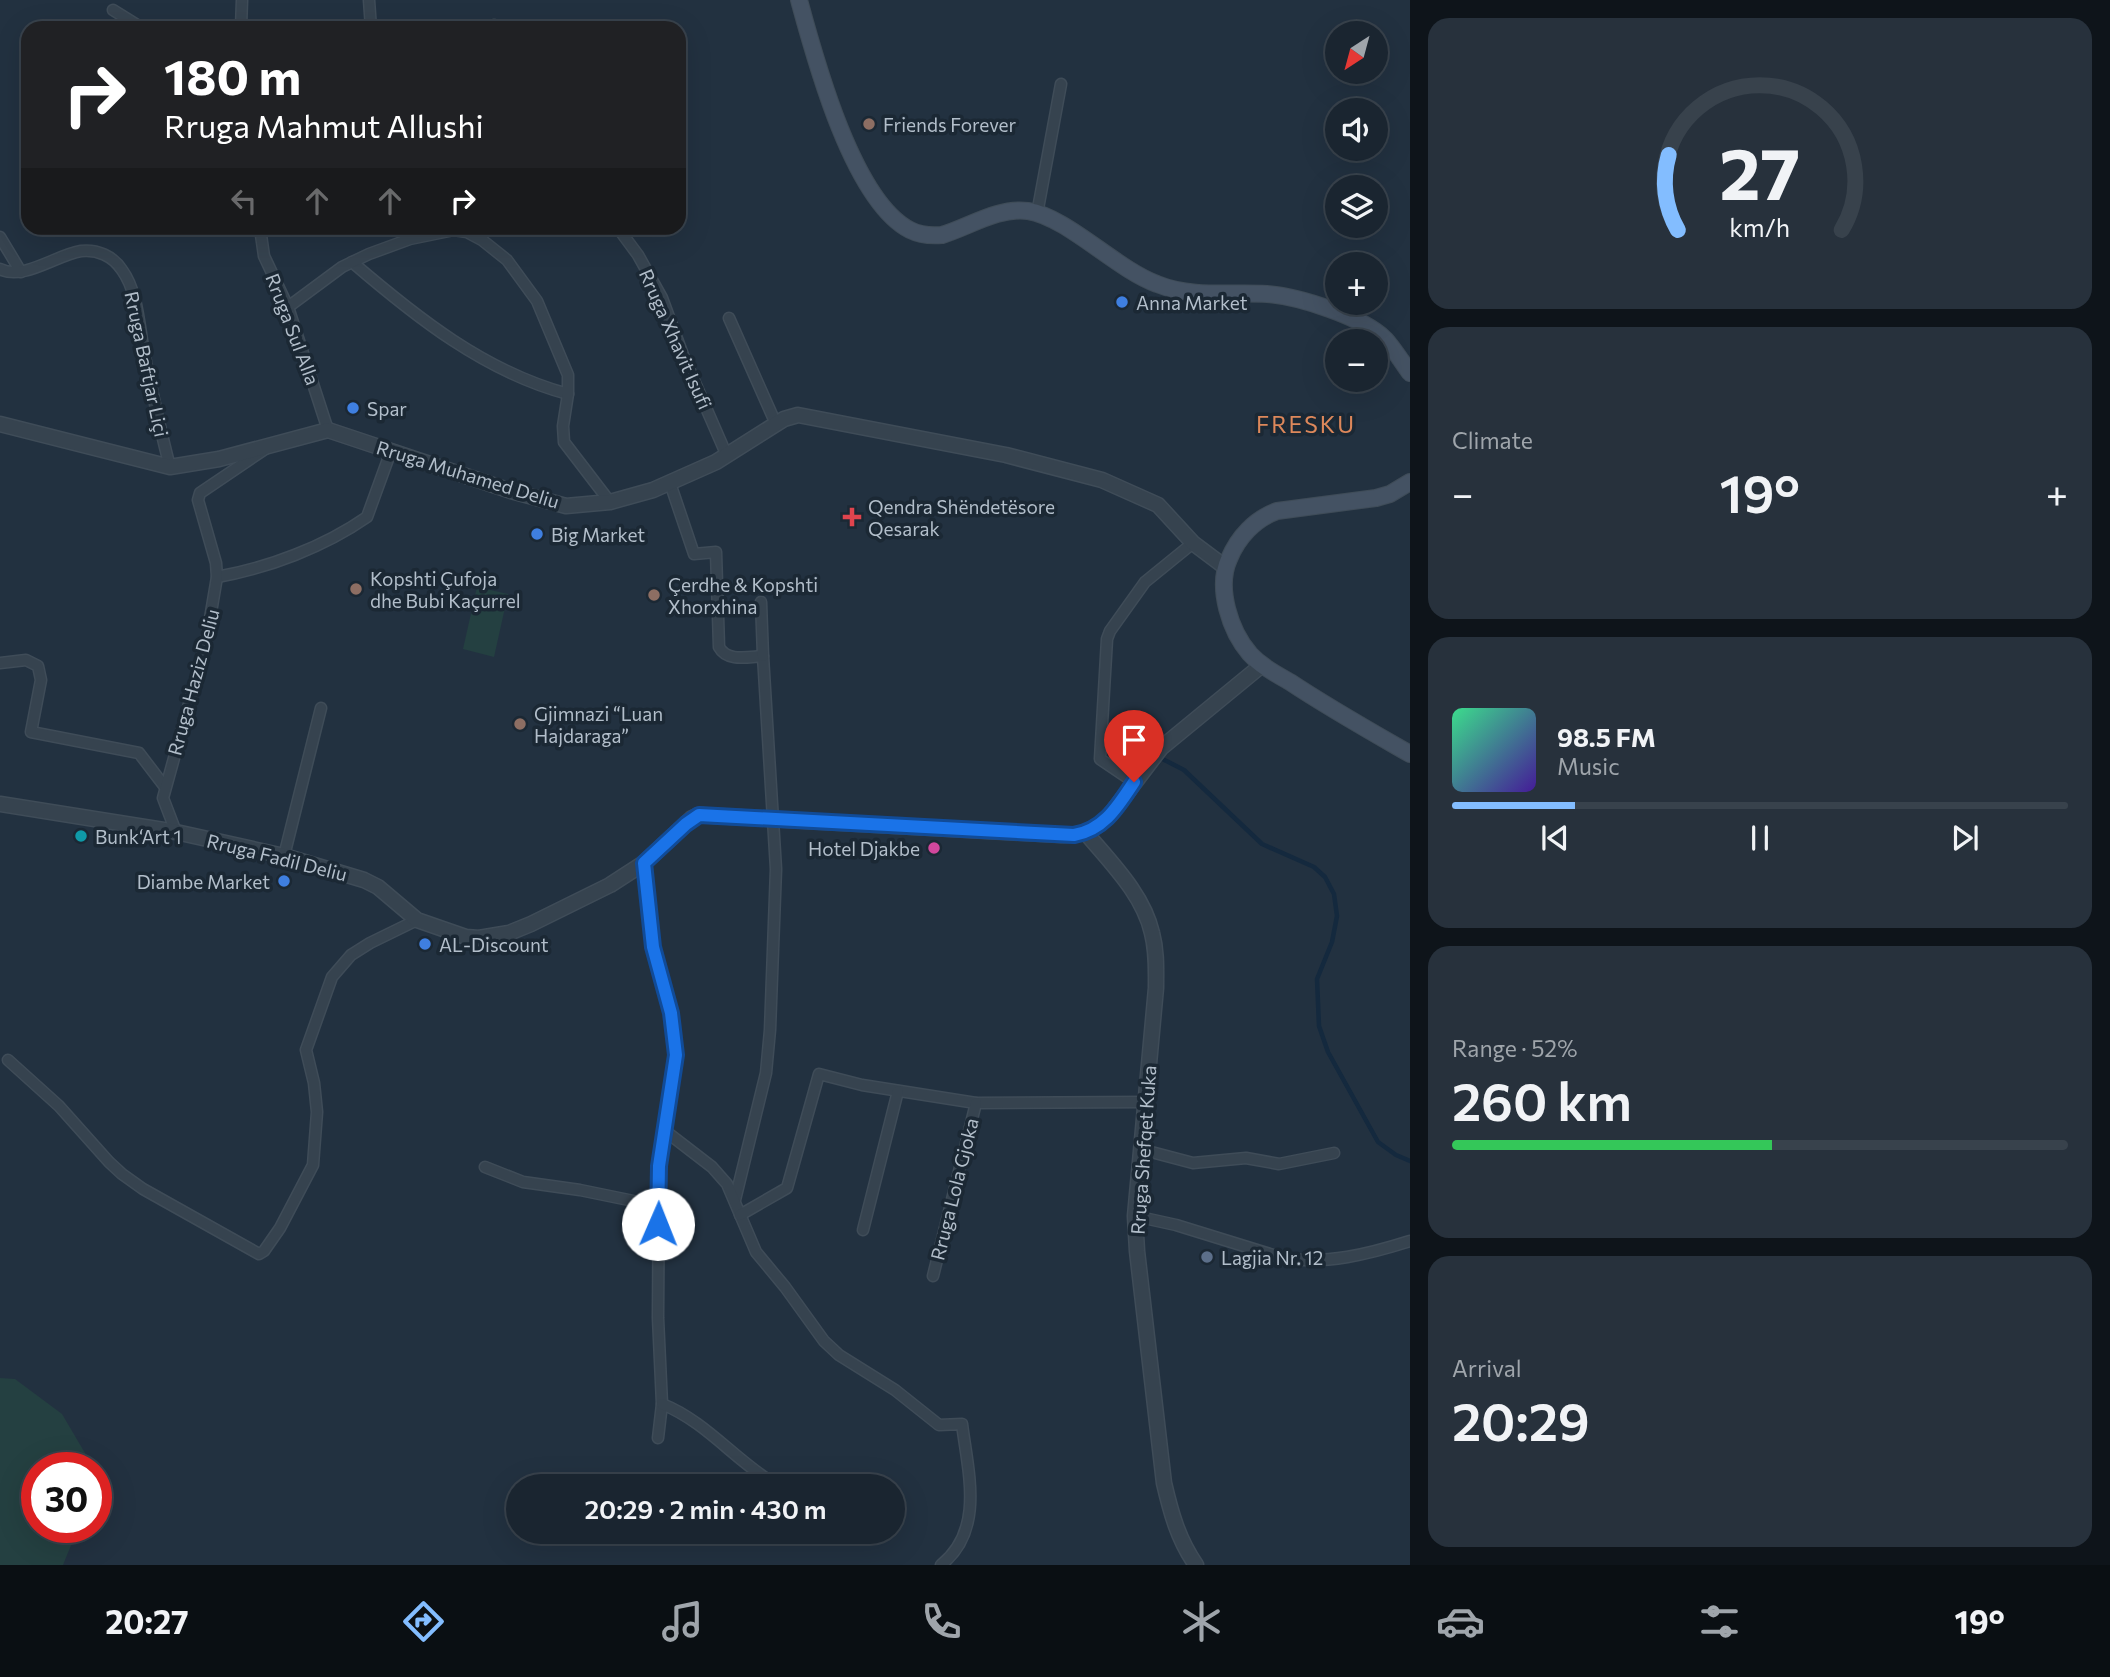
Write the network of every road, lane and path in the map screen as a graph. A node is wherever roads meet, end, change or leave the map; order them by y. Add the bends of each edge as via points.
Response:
1 (242, 0) edge
2 (369, 0) edge
3 (799, 0) edge
4 (113, 10) dead end
5 (131, 21) edge
6 (241, 21) edge
7 (370, 21) edge
8 (1061, 84) dead end
9 (1037, 214) junction
10 (261, 235) edge
11 (426, 235) edge
12 (473, 235) edge
13 (623, 235) edge
14 (0, 237) edge
15 (352, 262) junction
16 (0, 269) edge
17 (21, 272) junction
18 (288, 307) junction
19 (729, 318) dead end
20 (1410, 373) edge
21 (568, 394) junction
22 (0, 424) edge
23 (776, 424) junction
24 (328, 430) junction
25 (270, 445) junction
26 (391, 451) junction
27 (727, 456) junction
28 (170, 467) junction
29 (1410, 482) edge
30 (670, 483) junction
31 (610, 502) junction
32 (1192, 543) junction
33 (1225, 567) junction
34 (217, 577) junction
35 (761, 602) dead end
36 (763, 656) junction
37 (0, 663) edge
38 (1262, 665) junction
39 (321, 708) dead end
40 (1410, 754) edge
41 (1134, 782) junction
42 (165, 787) junction
43 (0, 804) edge
44 (774, 819) junction
45 (176, 832) junction
46 (1086, 833) junction
47 (284, 856) junction
48 (644, 863) junction
49 (417, 920) junction
50 (8, 1060) dead end
51 (898, 1091) junction
52 (1146, 1102) junction
53 (976, 1103) junction
54 (664, 1130) junction
55 (1140, 1149) junction
56 (1334, 1153) dead end
57 (485, 1167) dead end
58 (735, 1200) junction
59 (658, 1206) junction
60 (740, 1215) junction
61 (1135, 1216) junction
62 (863, 1230) dead end
63 (1410, 1241) edge
64 (933, 1276) dead end
65 (662, 1404) junction
66 (658, 1438) dead end
67 (759, 1474) edge
68 (941, 1565) edge
69 (1196, 1565) edge

1 - 6 street
2 - 7 street
3 - 9 main road via 838,121 863,175 893,218 911,231 932,236 1006,213
4 - 5 street
8 - 9 street
9 - 20 main road via 1158,285 1198,293 1284,296 1337,313 1383,337
10 - 18 street, Rruga Sul Alla via 264,256
11 - 15 street
12 - 21 street via 507,260 537,301 568,375
13 - 27 street, Rruga Xhavit Isufi via 662,298
14 - 17 street
15 - 18 street
15 - 21 street via 422,320 482,359
16 - 17 street, Rruga Baftjar Liçi
17 - 28 street, Rruga Baftjar Liçi via 87,250 100,252 121,268 134,300
18 - 24 street, Rruga Sul Alla
19 - 23 street
21 - 31 street via 564,442
22 - 28 street
23 - 27 street, Rruga Muhamed Deliu
23 - 32 street, Rruga Muhamed Deliu via 798,415 1080,473 1158,505
24 - 25 street
24 - 26 street, Rruga Muhamed Deliu
25 - 28 street
25 - 34 street via 200,493 199,508
26 - 31 street, Rruga Muhamed Deliu via 566,506
26 - 34 street via 367,517 264,567
27 - 30 street, Rruga Muhamed Deliu
29 - 33 main road via 1376,498 1268,515 1237,543
30 - 31 street, Rruga Muhamed Deliu
30 - 36 street via 694,554 716,552 719,647 730,657
32 - 33 street, Rruga Muhamed Deliu
32 - 41 street via 1145,582 1107,639 1100,759
33 - 38 main road via 1224,590 1233,624 1241,642
34 - 42 street, Rruga Haziz Deliu via 206,642
35 - 36 street
36 - 44 street
37 - 42 street, Rruga Haziz Deliu via 26,660 38,666 41,680 31,732 139,753
38 - 40 main road
38 - 41 street via 1161,748
39 - 47 street
41 - 46 street via 1110,815
42 - 45 street, Rruga Haziz Deliu via 164,806
43 - 45 street, Rruga Fadil Deliu
44 - 46 street
44 - 48 street via 699,815
44 - 58 street via 766,1073
45 - 47 street, Rruga Fadil Deliu
46 - 52 street, Rruga Shefqet Kuka via 1136,896 1152,933 1156,988
47 - 49 street, Rruga Fadil Deliu via 365,880
48 - 49 street via 592,894 502,935 466,937
48 - 54 street via 653,947 671,1013 676,1055
49 - 50 street via 351,955 332,976 306,1050 317,1112 313,1165 275,1236 258,1254 122,1174 59,1106
51 - 53 street
51 - 60 street via 819,1074 787,1188
51 - 62 street
52 - 53 street
52 - 55 street, Rruga Shefqet Kuka
53 - 64 street, Rruga Lola Gjoka
54 - 58 street via 712,1167
54 - 59 street
55 - 56 street via 1193,1163 1246,1158 1279,1164
55 - 61 street, Rruga Shefqet Kuka
57 - 59 street via 523,1182
58 - 60 street
59 - 65 street
60 - 68 street via 755,1252 824,1341 939,1425 961,1424 970,1483 969,1523 953,1556
61 - 63 street via 1283,1258 1316,1261
61 - 69 street, Rruga Shefqet Kuka via 1164,1483 1179,1537
65 - 66 street
65 - 67 street via 692,1420

